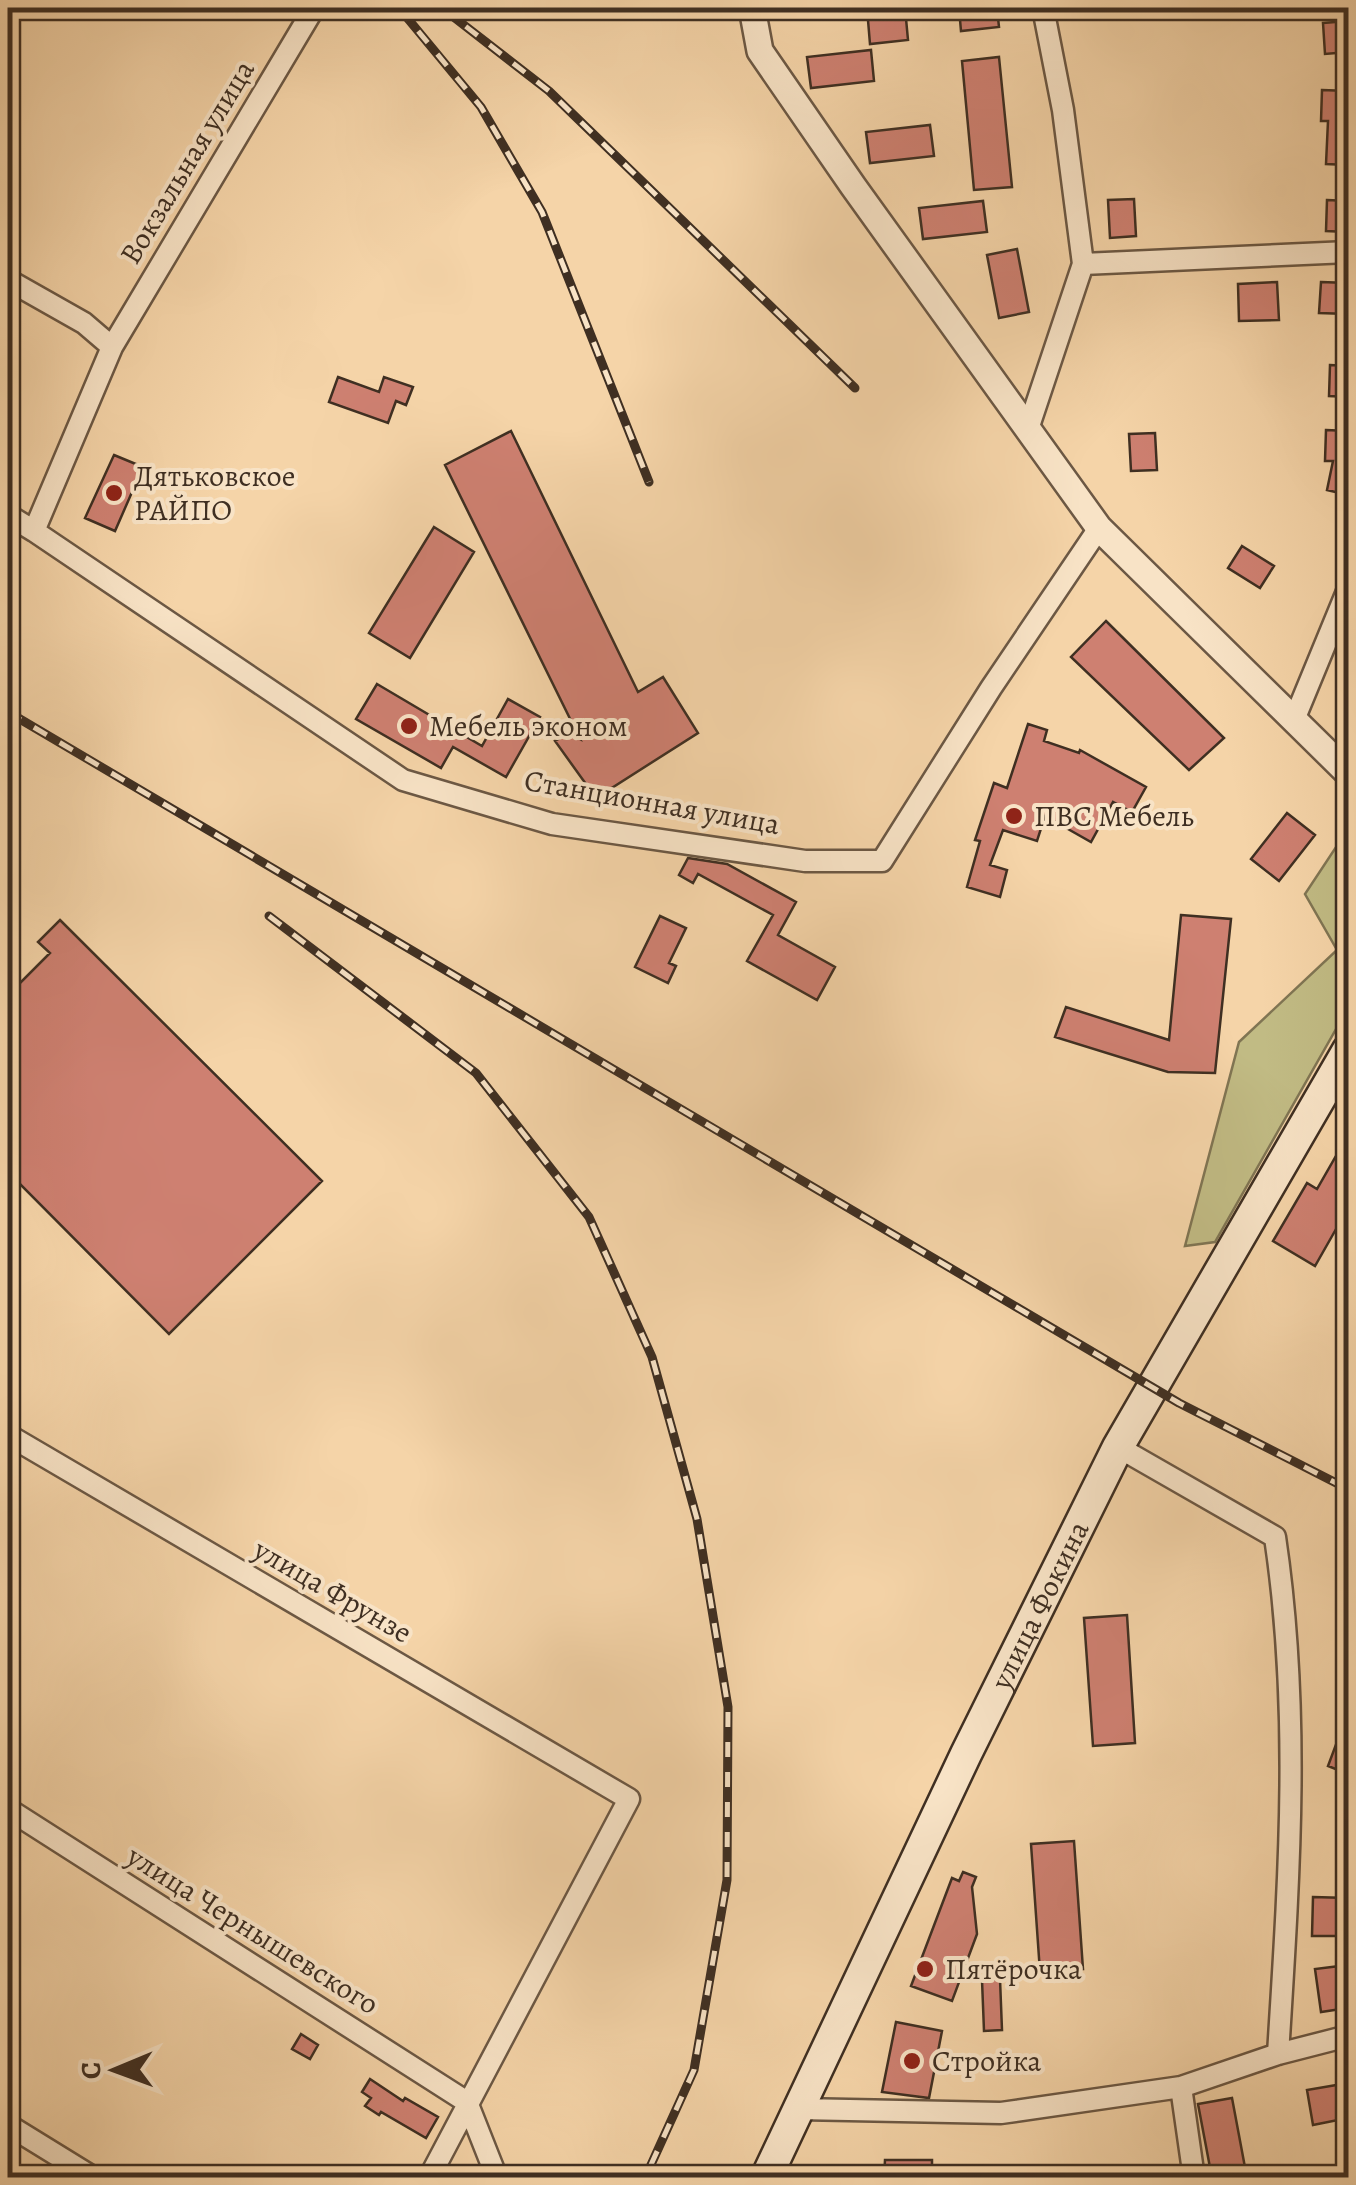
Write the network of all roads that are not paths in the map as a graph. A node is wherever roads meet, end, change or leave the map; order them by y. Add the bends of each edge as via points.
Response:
1 (314, 8) edge
2 (752, 8) edge
3 (1042, 8) edge
4 (1348, 252) edge
5 (1083, 264) junction
6 (8, 280) edge
7 (112, 347) junction
8 (1028, 429) junction
9 (8, 515) edge
10 (1099, 528) junction
11 (34, 532) junction
12 (1348, 589) edge
13 (1294, 720) junction
14 (1348, 773) edge
15 (1348, 1050) edge
16 (8, 1435) edge
17 (1118, 1447) junction
18 (8, 1809) edge
19 (1348, 2036) edge
20 (1278, 2054) junction
21 (1181, 2087) junction
22 (467, 2102) junction
23 (798, 2109) junction
24 (8, 2125) edge
25 (94, 2178) edge
26 (428, 2178) edge
27 (496, 2178) edge
28 (766, 2178) edge
29 (1194, 2178) edge

1 - 7 street, Вокзальная улица
2 - 8 street via 760,51
3 - 5 street
4 - 5 street
5 - 8 street
6 - 7 street via 84,323
7 - 11 street, Вокзальная улица
8 - 10 street
9 - 11 street
10 - 11 street, Станционная улица via 882,861 804,861 552,824 403,780
10 - 13 street
12 - 13 street
13 - 14 street
15 - 17 main road, улица Фокина
16 - 22 street, улица Фрунзе via 629,1799
17 - 20 street via 1275,1537 1286,1615 1292,1812
17 - 23 main road, улица Фокина
18 - 22 street, улица Чернышевского
19 - 20 street
20 - 21 street
21 - 23 street via 1002,2113
21 - 29 street
22 - 26 street
22 - 27 street
23 - 28 main road, улица Фокина
24 - 25 street

